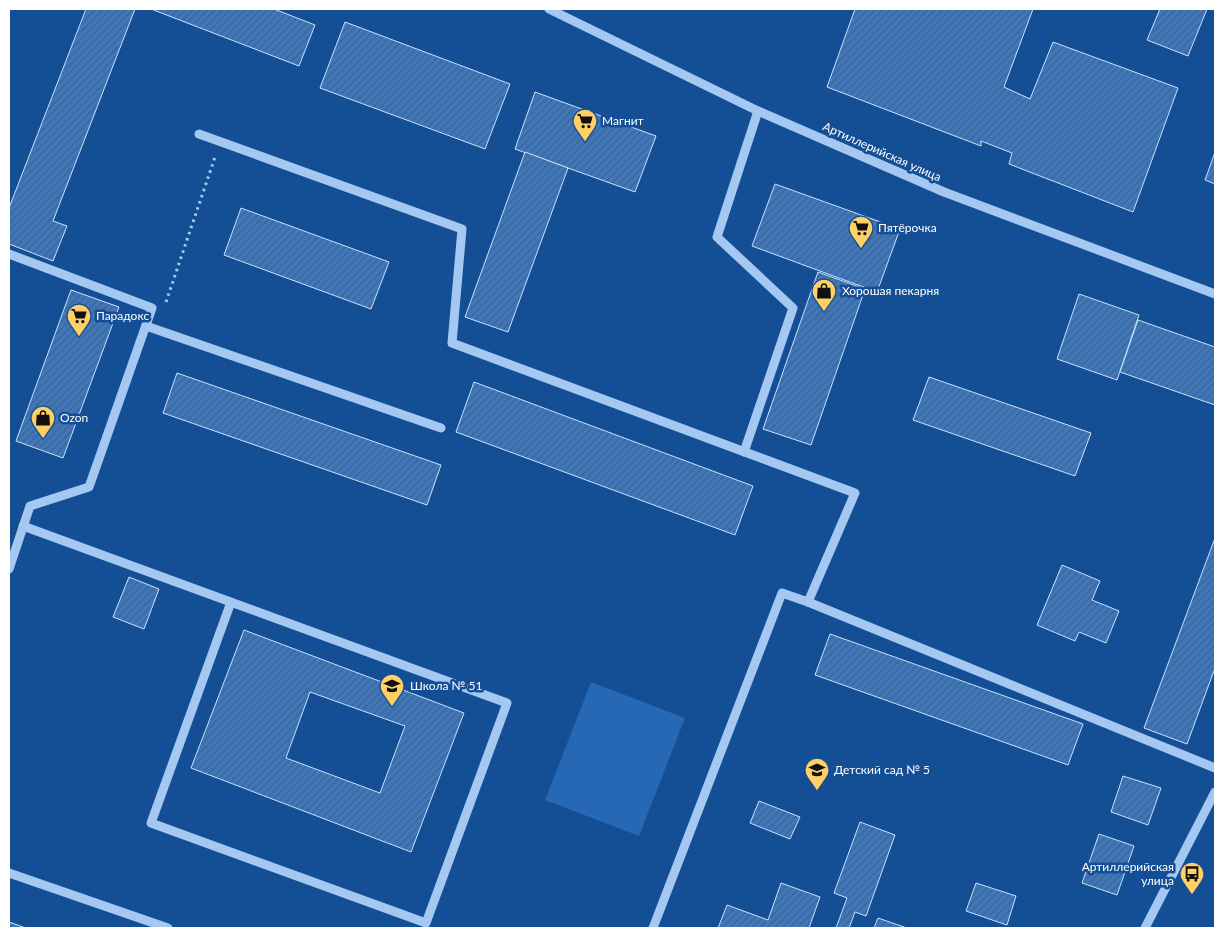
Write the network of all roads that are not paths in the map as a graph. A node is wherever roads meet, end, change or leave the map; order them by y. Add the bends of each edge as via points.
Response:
1 (552, 10) edge
2 (758, 111) junction
3 (199, 134) dead end
4 (9, 254) edge
5 (1215, 294) edge
6 (146, 326) junction
7 (441, 428) dead end
8 (744, 452) junction
9 (23, 526) junction
10 (9, 568) edge
11 (231, 602) junction
12 (808, 602) junction
13 (1215, 768) edge
14 (1215, 792) edge
15 (9, 873) edge
16 (168, 928) edge
17 (652, 928) edge
18 (1147, 928) edge

1 - 2 street, Артиллерийская улица
2 - 5 street, Артиллерийская улица via 944,192
2 - 8 street via 716,236 793,308
3 - 8 street via 462,229 452,343
4 - 6 street via 152,308
6 - 7 street
6 - 9 street via 89,487 30,506
8 - 12 street via 855,493
9 - 10 street
9 - 11 street
11 - 11 street via 507,703 426,923 151,823
12 - 13 street
12 - 17 street via 782,593
14 - 18 street
15 - 16 street

